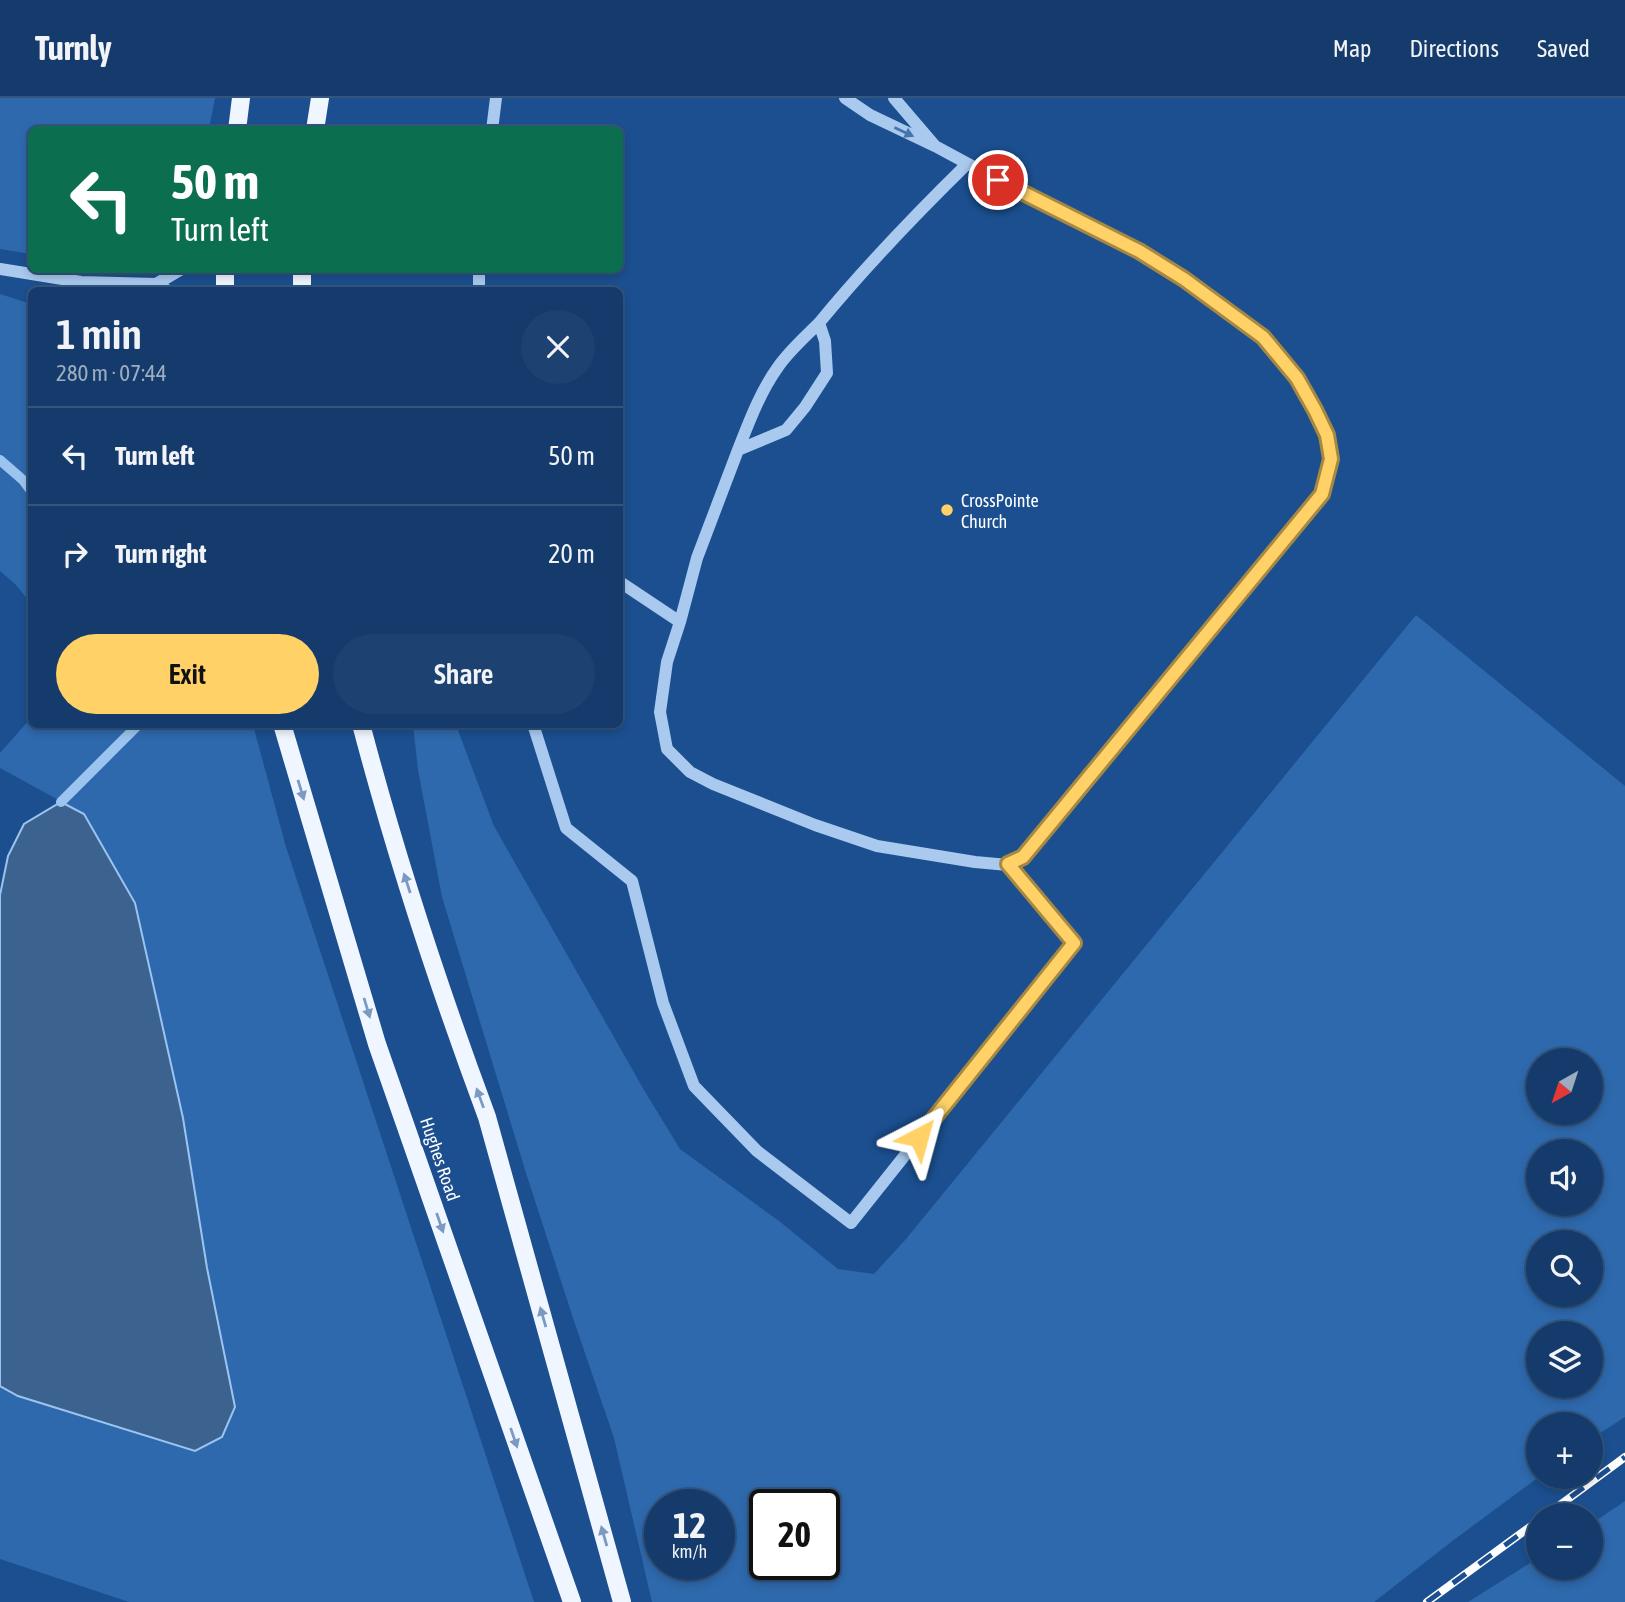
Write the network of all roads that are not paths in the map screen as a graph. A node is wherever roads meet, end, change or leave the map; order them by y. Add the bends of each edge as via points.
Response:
1 (241, 98) edge
2 (320, 98) edge
3 (496, 98) edge
4 (845, 98) edge
5 (894, 98) edge
6 (238, 126) edge
7 (315, 126) edge
8 (492, 126) edge
9 (935, 146) junction
10 (967, 164) junction
11 (0, 269) edge
12 (177, 273) edge
13 (162, 287) edge
14 (819, 323) junction
15 (738, 450) junction
16 (623, 584) edge
17 (680, 621) junction
18 (283, 728) edge
19 (362, 728) edge
20 (534, 728) edge
21 (1008, 864) junction
22 (572, 1602) edge
23 (622, 1602) edge

1 - 6 main road
2 - 7 main road
3 - 8 street
4 -> 9 street
5 - 9 street
9 - 10 street
10 - 14 street
10 - 21 street via 1139,251 1263,337 1297,378 1315,410 1327,435 1331,459 1322,494 1023,857
11 - 13 street via 81,282
12 - 13 street
14 - 15 street via 771,377
14 - 15 street via 827,373 820,384 786,430
15 - 17 street via 697,558
16 - 17 street
17 - 21 street via 667,662 660,712 667,749 690,772 736,795 877,846
18 -> 22 main road, Hughes Road via 377,1044
23 -> 19 main road via 487,1116 404,873
20 - 21 street via 566,828 632,881 663,1003 694,1086 757,1151 850,1223 1074,943

